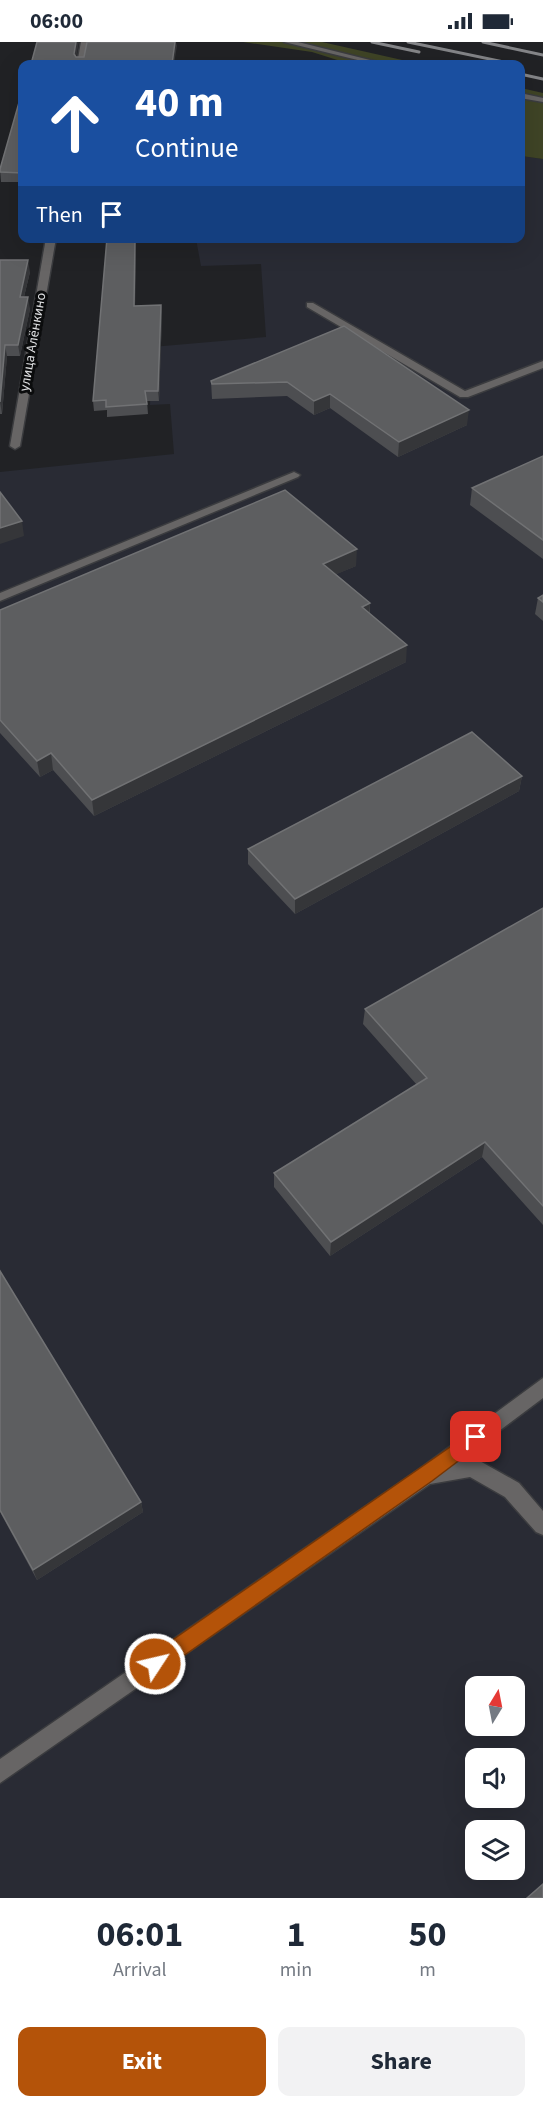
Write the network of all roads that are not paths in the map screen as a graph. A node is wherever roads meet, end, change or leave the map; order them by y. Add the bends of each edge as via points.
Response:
1 (85, 42) edge
2 (288, 42) edge
3 (82, 60) edge
4 (365, 60) edge
5 (525, 96) edge
6 (543, 100) edge
7 (50, 243) edge
8 (310, 305) dead end
9 (543, 364) edge
10 (15, 446) dead end
11 (294, 475) dead end
12 (0, 597) edge
13 (543, 1387) edge
14 (426, 1475) junction
15 (543, 1525) edge
16 (0, 1772) edge

1 - 3 street
2 - 4 street
5 - 6 street
7 - 10 street, улица Алёнкино
8 - 9 street via 465,395
11 - 12 street
13 - 14 street
14 - 15 street via 471,1467 512,1490
14 - 16 street

